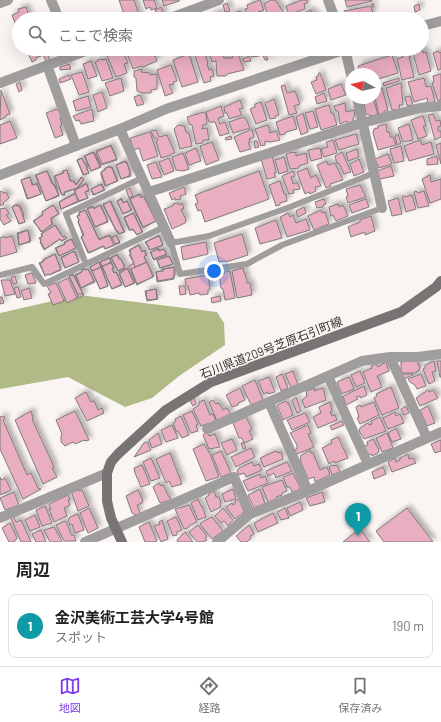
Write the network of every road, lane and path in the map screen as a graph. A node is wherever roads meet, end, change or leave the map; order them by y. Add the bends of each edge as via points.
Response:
1 (8, 0) edge
2 (52, 0) edge
3 (219, 0) edge
4 (328, 0) edge
5 (0, 3) edge
6 (56, 12) edge
7 (187, 12) edge
8 (332, 12) edge
9 (441, 21) edge
10 (429, 24) edge
11 (66, 56) edge
12 (325, 56) edge
13 (347, 56) edge
14 (47, 66) junction
15 (350, 68) edge
16 (0, 83) edge
17 (357, 104) edge
18 (441, 107) edge
19 (362, 123) junction
20 (120, 129) junction
21 (76, 146) junction
22 (374, 173) junction
23 (0, 175) edge
24 (142, 178) junction
25 (149, 192) junction
26 (382, 208) joint
27 (164, 227) junction
28 (171, 243) junction
29 (86, 264) junction
30 (0, 275) edge
31 (441, 281) edge
32 (441, 354) edge
33 (390, 357) junction
34 (328, 376) junction
35 (269, 402) junction
36 (207, 429) dead end
37 (441, 432) edge
38 (427, 438) junction
39 (368, 464) junction
40 (107, 473) junction
41 (308, 491) junction
42 (250, 514) junction
43 (0, 518) edge
44 (116, 529) junction
45 (85, 542) edge
46 (122, 542) edge
47 (217, 542) edge

1 - 5 street
2 - 6 street
3 - 7 street
4 - 8 street
9 - 10 street
11 - 14 street
12 - 20 street via 166,109
13 - 15 street
14 - 16 street
14 - 21 street
17 - 19 street
18 - 19 street via 420,108
19 - 22 street
19 - 25 street
20 - 21 street
20 - 24 street
21 - 23 street
22 - 26 street
22 - 28 lane via 209,236
24 - 25 street
24 - 29 lane via 66,214
25 - 27 street
26 - 28 lane via 282,245 247,264 180,274
27 - 28 street
27 - 29 lane
29 - 30 lane via 44,284 32,268
31 - 40 main road, 石川県道209号芝原石引町線 via 401,312 211,382 166,410 118,454 111,462
32 - 33 street
33 - 34 street via 362,361
33 - 38 street
34 - 35 street
34 - 39 street
35 - 36 street
35 - 41 street
37 - 38 street
38 - 39 street
39 - 41 street
40 - 43 street
40 - 44 main road, 石川県道209号芝原石引町線 via 107,501
41 - 42 street
42 - 44 street via 234,477
42 - 47 street
44 - 45 street
44 - 46 main road, 石川県道209号芝原石引町線

